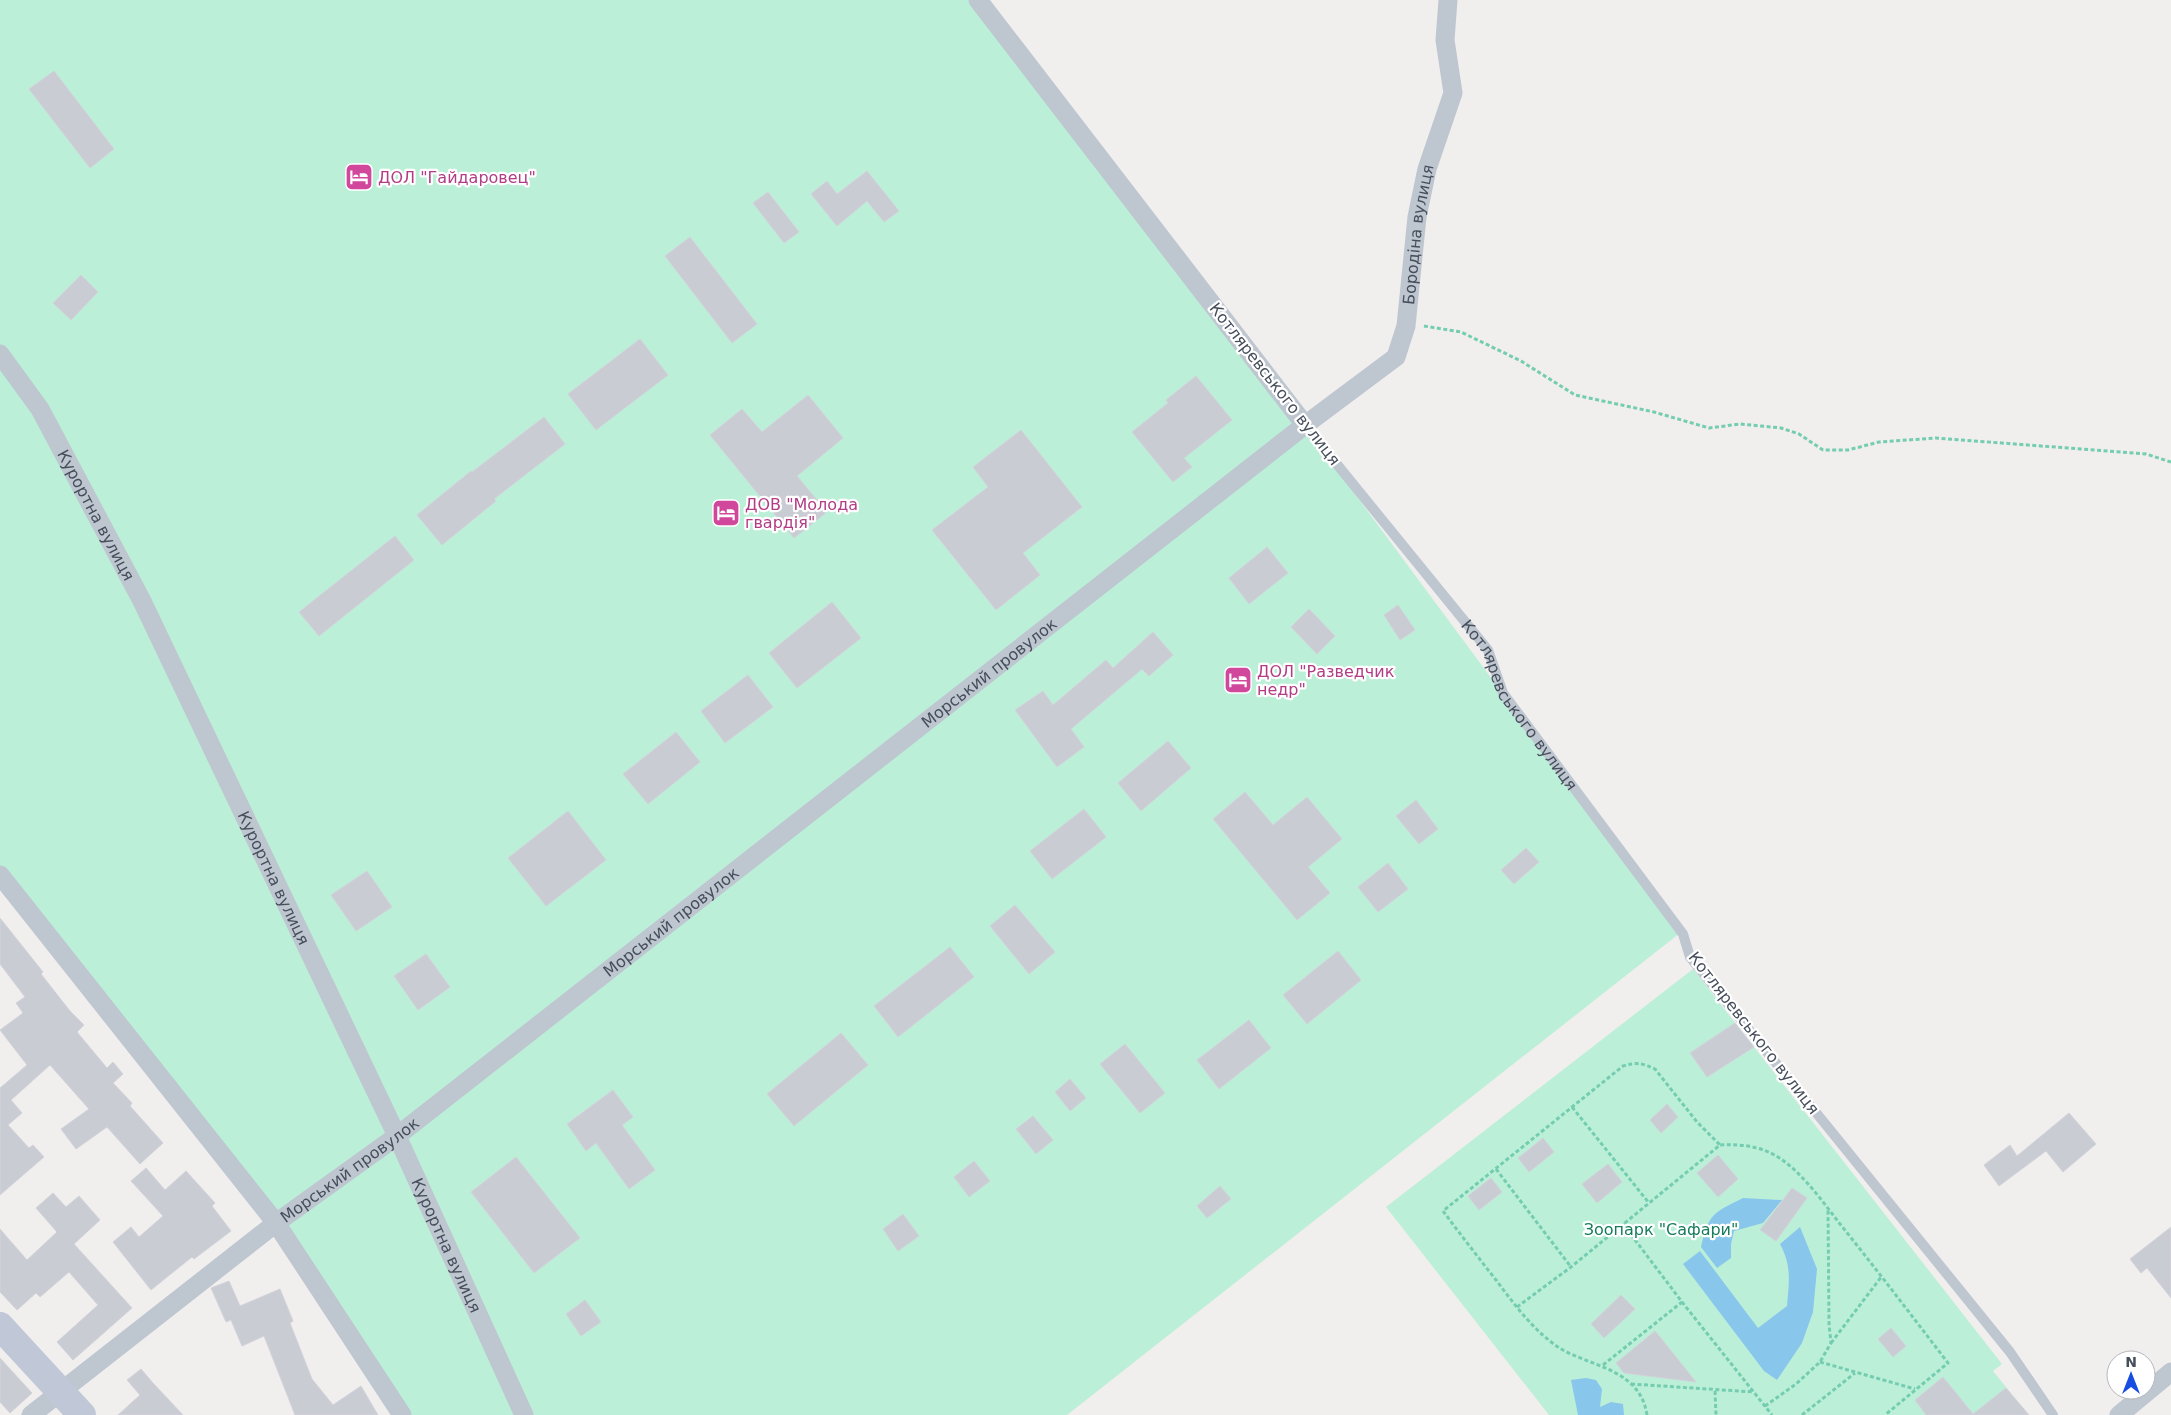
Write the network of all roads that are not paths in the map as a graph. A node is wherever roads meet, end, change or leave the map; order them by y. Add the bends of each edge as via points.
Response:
1 (978, 0) edge
2 (1448, 0) edge
3 (0, 354) edge
4 (1305, 425) junction
5 (0, 875) edge
6 (397, 1136) junction
7 (276, 1223) junction
8 (0, 1326) edge
9 (2171, 1372) edge
10 (60, 1391) junction
11 (31, 1415) edge
12 (82, 1415) edge
13 (402, 1415) edge
14 (524, 1415) edge
15 (2053, 1415) edge
16 (2118, 1415) edge

1 - 4 street, Котляревського вулиця
2 - 4 street, Бородіна вулиця via 1445,40 1452,93 1427,169 1419,207 1406,326 1396,357
3 - 6 street, Курортна вулиця via 40,409 142,601
4 - 6 street, Морський провулок
4 - 15 lane, Котляревського вулиця via 1488,650 1503,693 1683,934 1690,957 2010,1352
5 - 7 street
6 - 7 street, Морський провулок
6 - 14 street, Курортна вулиця
7 - 10 street, Морський провулок
7 - 13 street
8 - 10 main road
9 - 16 street
10 - 11 street, Морський провулок
10 - 12 main road

